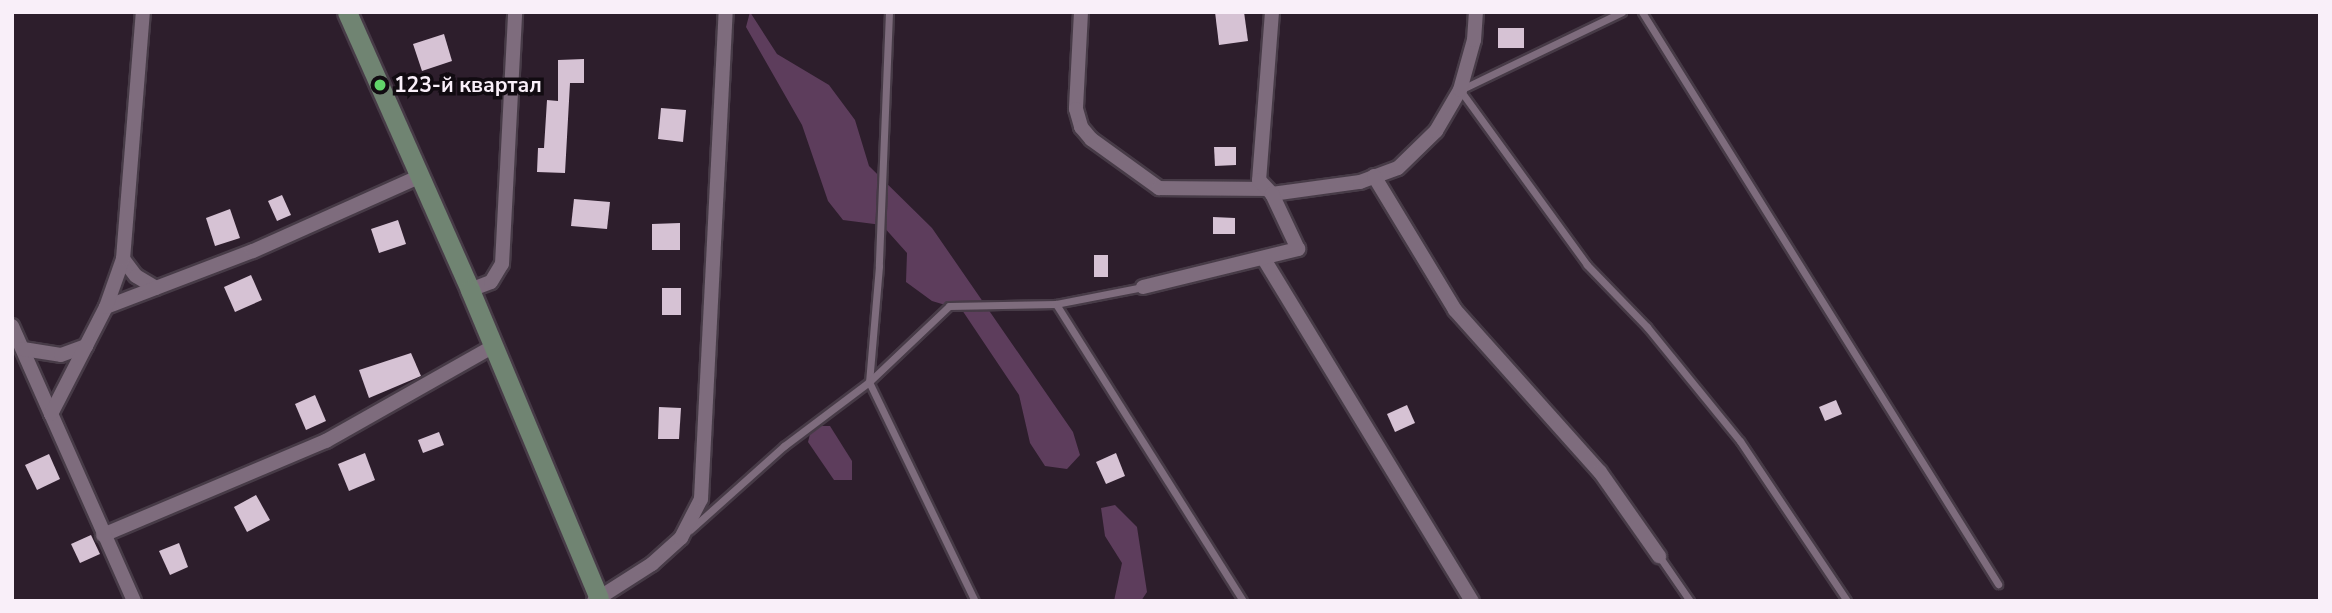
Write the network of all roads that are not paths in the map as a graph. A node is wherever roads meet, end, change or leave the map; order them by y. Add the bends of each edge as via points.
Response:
1 (143, 12) edge
2 (347, 12) edge
3 (515, 12) edge
4 (726, 12) edge
5 (889, 12) edge
6 (1081, 12) edge
7 (1272, 12) edge
8 (1476, 12) edge
9 (1622, 12) edge
10 (1642, 12) edge
11 (1460, 90) junction
12 (421, 176) junction
13 (1374, 176) junction
14 (1268, 192) junction
15 (123, 259) junction
16 (1264, 259) junction
17 (1143, 287) joint
18 (156, 288) junction
19 (470, 290) junction
20 (1055, 304) junction
21 (106, 307) junction
22 (12, 326) edge
23 (86, 346) junction
24 (494, 346) junction
25 (23, 349) junction
26 (869, 382) junction
27 (51, 414) junction
28 (103, 535) junction
29 (681, 538) junction
30 (1659, 556) joint
31 (1998, 584) dead end
32 (597, 600) edge
33 (134, 601) edge
34 (975, 601) edge
35 (1243, 601) edge
36 (1472, 601) edge
37 (1690, 601) edge
38 (1847, 601) edge

1 - 15 street
2 - 12 street
3 - 19 street via 502,264 491,282
4 - 29 street via 706,462 701,499
5 - 26 lane via 879,266
6 - 14 street via 1076,109 1081,127 1091,139 1159,188
7 - 14 street via 1259,180
8 - 11 street via 1474,40
9 - 11 lane
10 - 31 lane
11 - 13 street via 1436,131 1398,167
11 - 38 lane via 1587,265 1647,327 1740,441
12 - 18 street
12 - 19 street
13 - 14 street
13 - 30 street via 1455,310 1600,472
14 - 16 street via 1298,249
15 - 18 street via 136,276
15 - 21 street
16 - 17 street
16 - 36 street
17 - 20 lane
18 - 21 street
19 - 24 street
20 - 26 lane via 949,306
20 - 35 lane
21 - 23 street
22 - 25 street
23 - 25 street via 61,355
23 - 27 street
24 - 28 street via 326,441
24 - 32 street
25 - 27 street
26 - 29 lane via 784,446
26 - 34 lane
27 - 28 street
28 - 33 street
29 - 32 street via 652,564
30 - 37 lane

